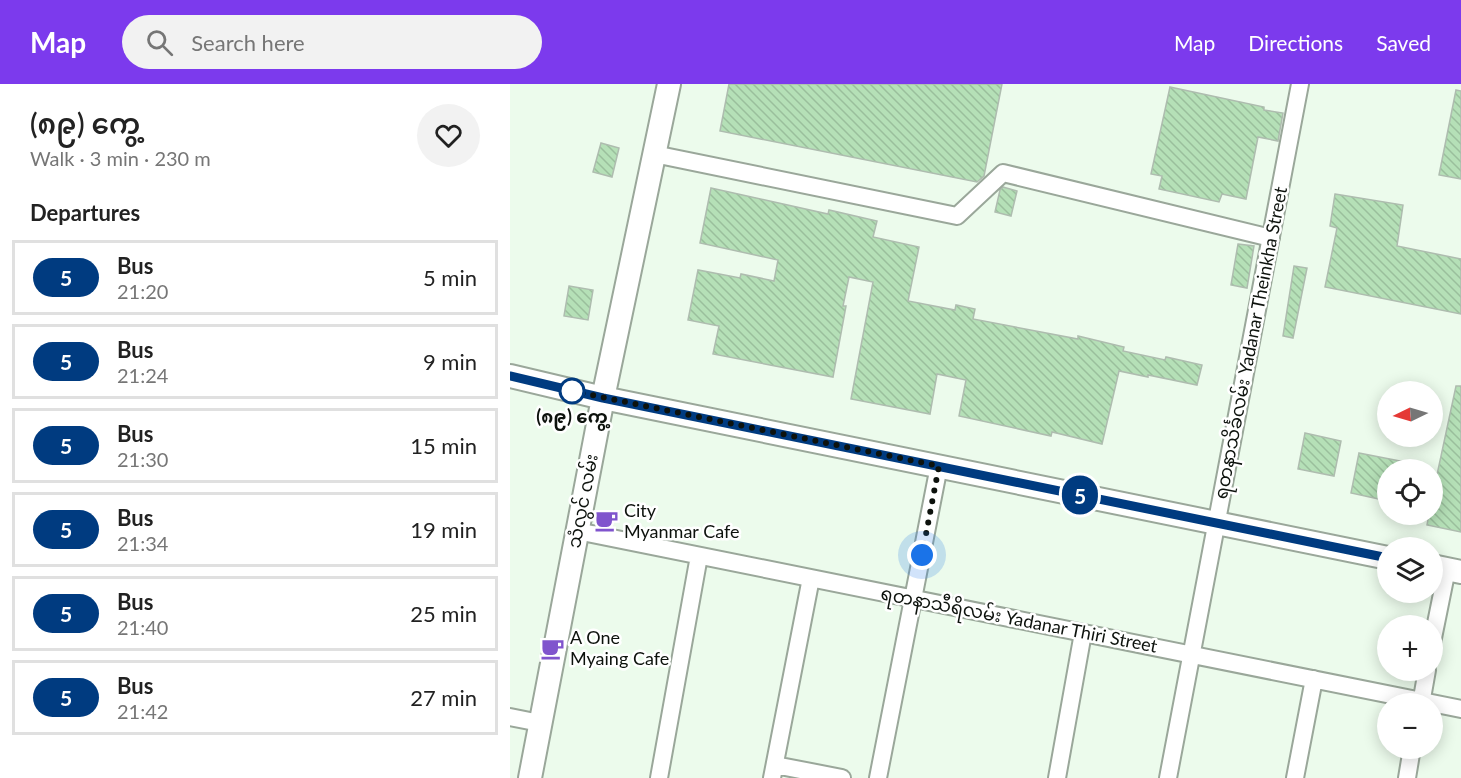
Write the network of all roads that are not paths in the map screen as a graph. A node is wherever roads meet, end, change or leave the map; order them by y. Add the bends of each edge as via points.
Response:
1 (669, 84) edge
2 (1300, 84) edge
3 (654, 154) junction
4 (1271, 238) junction
5 (510, 376) edge
6 (603, 398) junction
7 (939, 466) junction
8 (1216, 524) junction
9 (577, 531) junction
10 (699, 556) junction
11 (1377, 556) edge
12 (1447, 569) edge
13 (811, 578) junction
14 (913, 599) junction
15 (1438, 615) edge
16 (1083, 633) junction
17 (1192, 655) junction
18 (1314, 679) junction
19 (1379, 693) edge
20 (1443, 706) edge
21 (1461, 709) edge
22 (510, 717) edge
23 (540, 723) junction
24 (1410, 759) edge
25 (773, 772) edge
26 (530, 778) edge
27 (659, 778) edge
28 (842, 778) edge
29 (878, 778) edge
30 (1057, 778) edge
31 (1168, 778) edge
32 (1296, 778) edge
33 (1407, 778) edge

1 - 3 street, သံလွင် လမ်း
2 - 4 street, ရတနာသိင်္ခလမ်း Yadanar Theinkha Street
3 - 4 street via 957,216 1003,173
3 - 6 street, သံလွင် လမ်း
4 - 8 street, ရတနာသိင်္ခလမ်း Yadanar Theinkha Street
5 - 6 street
6 - 7 street
6 - 9 street, သံလွင် လမ်း
7 - 8 street
7 - 14 street
8 - 11 street
8 - 17 street, ရတနာသိင်္ခလမ်း Yadanar Theinkha Street
9 - 10 street, ရတနာသီရိလမ်း Yadanar Thiri Street
9 - 23 street, သံလွင် လမ်း
10 - 13 street, ရတနာသီရိလမ်း Yadanar Thiri Street
10 - 27 street
12 - 15 street
13 - 14 street, ရတနာသီရိလမ်း Yadanar Thiri Street
13 - 25 street
14 - 16 street, ရတနာသီရိလမ်း Yadanar Thiri Street
14 - 29 street
16 - 17 street, ရတနာသီရိလမ်း Yadanar Thiri Street
16 - 30 street
17 - 18 street, ရတနာသီရိလမ်း Yadanar Thiri Street
17 - 31 street, ရတနာသိင်္ခလမ်း Yadanar Theinkha Street
18 - 19 street, ရတနာသီရိလမ်း Yadanar Thiri Street
18 - 32 street
20 - 21 street, ရတနာသီရိလမ်း Yadanar Thiri Street
22 - 23 street
23 - 26 street, သံလွင် လမ်း
24 - 33 street
25 - 28 street

